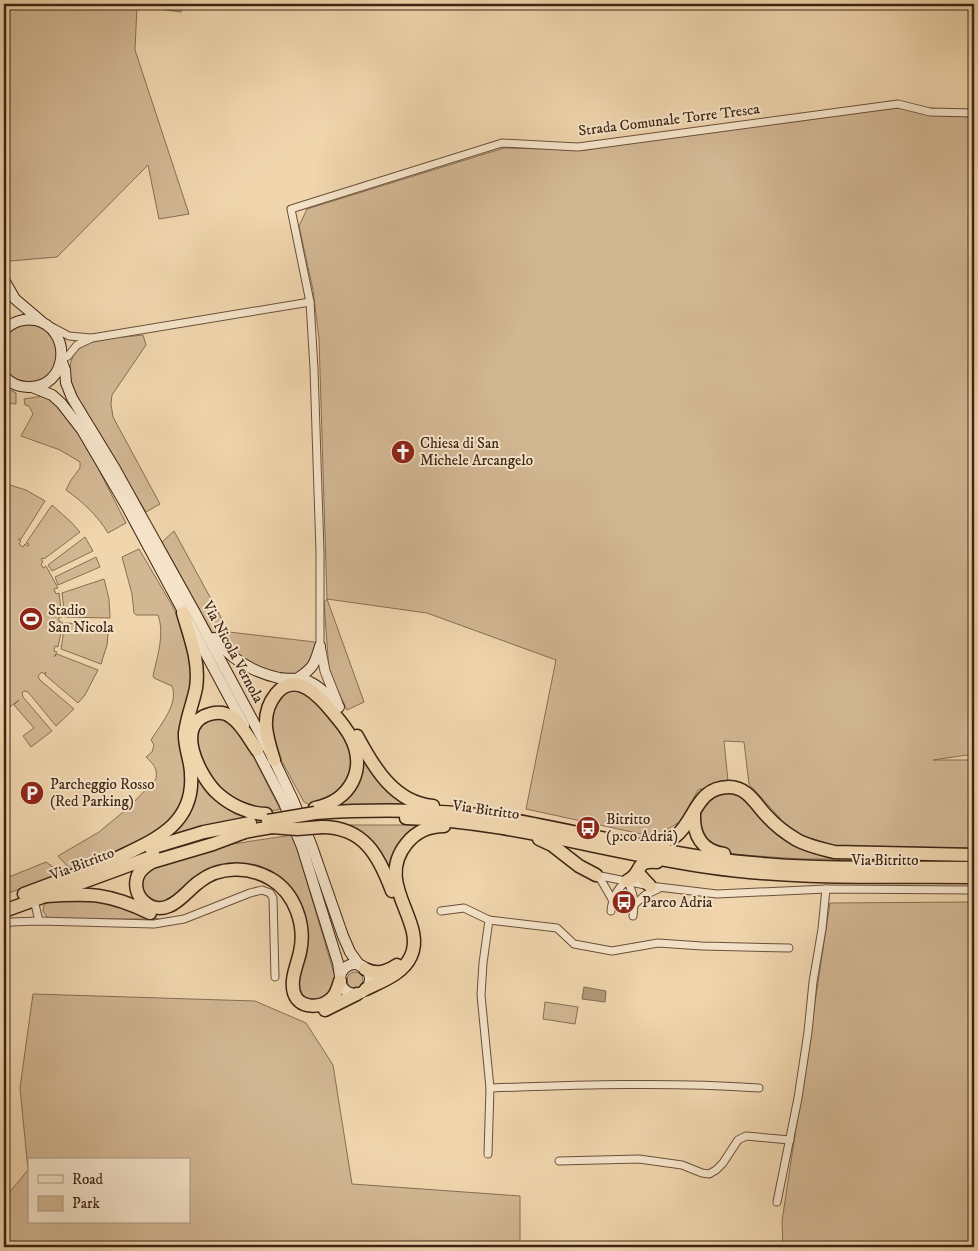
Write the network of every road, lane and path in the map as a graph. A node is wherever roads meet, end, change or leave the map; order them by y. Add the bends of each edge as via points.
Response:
1 (974, 113) edge
2 (4, 280) edge
3 (310, 302) junction
4 (4, 307) edge
5 (4, 310) edge
6 (46, 325) junction
7 (4, 331) edge
8 (92, 338) junction
9 (62, 360) junction
10 (5, 378) edge
11 (32, 387) junction
12 (130, 505) junction
13 (189, 612) junction
14 (320, 646) junction
15 (298, 678) junction
16 (339, 707) junction
17 (257, 750) junction
18 (274, 760) junction
19 (694, 811) junction
20 (316, 817) junction
21 (269, 821) junction
22 (483, 825) junction
23 (539, 826) junction
24 (245, 832) junction
25 (615, 841) junction
26 (974, 855) edge
27 (109, 862) junction
28 (827, 866) junction
29 (974, 868) edge
30 (727, 869) junction
31 (638, 872) junction
32 (596, 875) junction
33 (974, 877) edge
34 (627, 881) junction
35 (656, 886) junction
36 (826, 889) junction
37 (974, 890) edge
38 (40, 898) junction
39 (612, 899) junction
40 (4, 902) edge
41 (635, 904) junction
42 (4, 911) edge
43 (441, 911) dead end
44 (611, 911) dead end
45 (633, 916) dead end
46 (489, 920) junction
47 (40, 921) junction
48 (4, 925) edge
49 (789, 948) dead end
50 (363, 968) junction
51 (275, 977) dead end
52 (340, 979) junction
53 (361, 992) junction
54 (490, 1088) junction
55 (759, 1088) dead end
56 (790, 1140) junction
57 (488, 1154) dead end
58 (559, 1162) dead end
59 (776, 1202) dead end

1 - 3 street, Strada Comunale Torre Tresca via 930,112 898,104 578,147 502,142 291,209
2 - 6 main road via 15,299
3 - 8 street
3 - 14 street via 320,552
4 - 5 main road
6 - 7 main road via 24,320 15,322
6 - 8 street via 69,336
6 - 9 main road, Via Nicola Vernola via 60,341
8 - 9 street via 78,345
9 - 11 main road via 54,376 40,386
9 - 12 main road, Via Nicola Vernola via 68,390
10 - 11 main road, Via Nicola Vernola via 22,387
11 - 12 main road, Via Nicola Vernola via 52,395 71,414
12 - 13 main road, Via Nicola Vernola
13 - 15 main road via 235,660 268,675
13 - 17 main road, Via Nicola Vernola
13 - 18 main road, Via Nicola Vernola
13 - 27 highway via 196,687 185,739 192,775 187,805 179,820 162,836
14 - 15 main road via 315,663
14 - 16 street via 325,671
15 - 16 main road via 312,682
16 - 23 highway via 378,771 401,794 427,805 526,817
17 - 21 highway via 238,723 224,713 206,715 193,730 194,756 216,792
17 - 52 main road, Via Nicola Vernola via 302,847
18 - 20 highway via 265,727 272,700 288,685 308,688 323,700 345,727 357,761 350,787
18 - 50 main road, Via Nicola Vernola via 311,844 342,936
19 - 25 highway via 682,830 665,840 650,842 626,837
19 - 26 highway via 708,792 731,787 742,790 767,816 798,840 818,848 834,852
19 - 28 highway via 694,829 709,850
20 - 21 highway, Via Bitritto, bridge
20 - 21 highway, Via Bitritto, bridge via 290,816
20 - 22 highway, Via Bitritto via 408,818
20 - 23 highway, Via Bitritto via 371,810 432,811 501,818
20 - 50 highway via 352,834 372,849 385,871 406,931 407,951 399,964 378,973
21 - 24 highway, Via Bitritto
21 - 27 highway, Via Bitritto via 204,832
22 - 30 highway, Via Bitritto
22 - 32 highway via 546,842
22 - 53 highway via 429,828 403,848 395,875 412,930 412,954 402,969
23 - 25 highway, Via Bitritto
24 - 38 highway, Via Bitritto via 141,860
24 - 52 highway via 144,866 136,881 139,897 151,907 160,909 175,903 199,882 214,874 243,870 267,877 287,893 302,927 292,986 295,996 305,1005 324,1004 337,991
25 - 28 highway, Via Bitritto via 711,858
27 - 40 highway, Via Bitritto
28 - 29 highway, Via Bitritto
30 - 31 highway via 694,869 650,862 642,864
30 - 33 highway, Via Bitritto via 783,874
31 - 34 highway
31 - 35 highway
32 - 34 street
32 - 39 street
34 - 35 street
34 - 39 street
34 - 41 street
35 - 36 street via 717,894
35 - 41 street
36 - 37 street
36 - 56 street
38 - 42 highway, Via Bitritto
38 - 47 street
38 - 53 highway via 79,894 102,896 158,915 174,911 202,887 218,879 254,878 274,888 293,917 296,942 286,983 295,1005 301,1010 318,1012
39 - 41 street
39 - 44 street
41 - 45 street
43 - 46 street via 464,908
46 - 49 street via 557,928 574,944 612,951 658,943
46 - 54 street via 481,996
47 - 48 street
47 - 51 street via 154,924 184,919 262,890 273,898
50 - 52 main road via 355,965 346,968
50 - 53 main road via 369,977 368,986
52 - 53 main road via 341,986 348,992
54 - 55 street via 639,1084
54 - 57 street
56 - 58 street via 746,1136 738,1140 723,1163 709,1174 682,1165 640,1159
56 - 59 street

